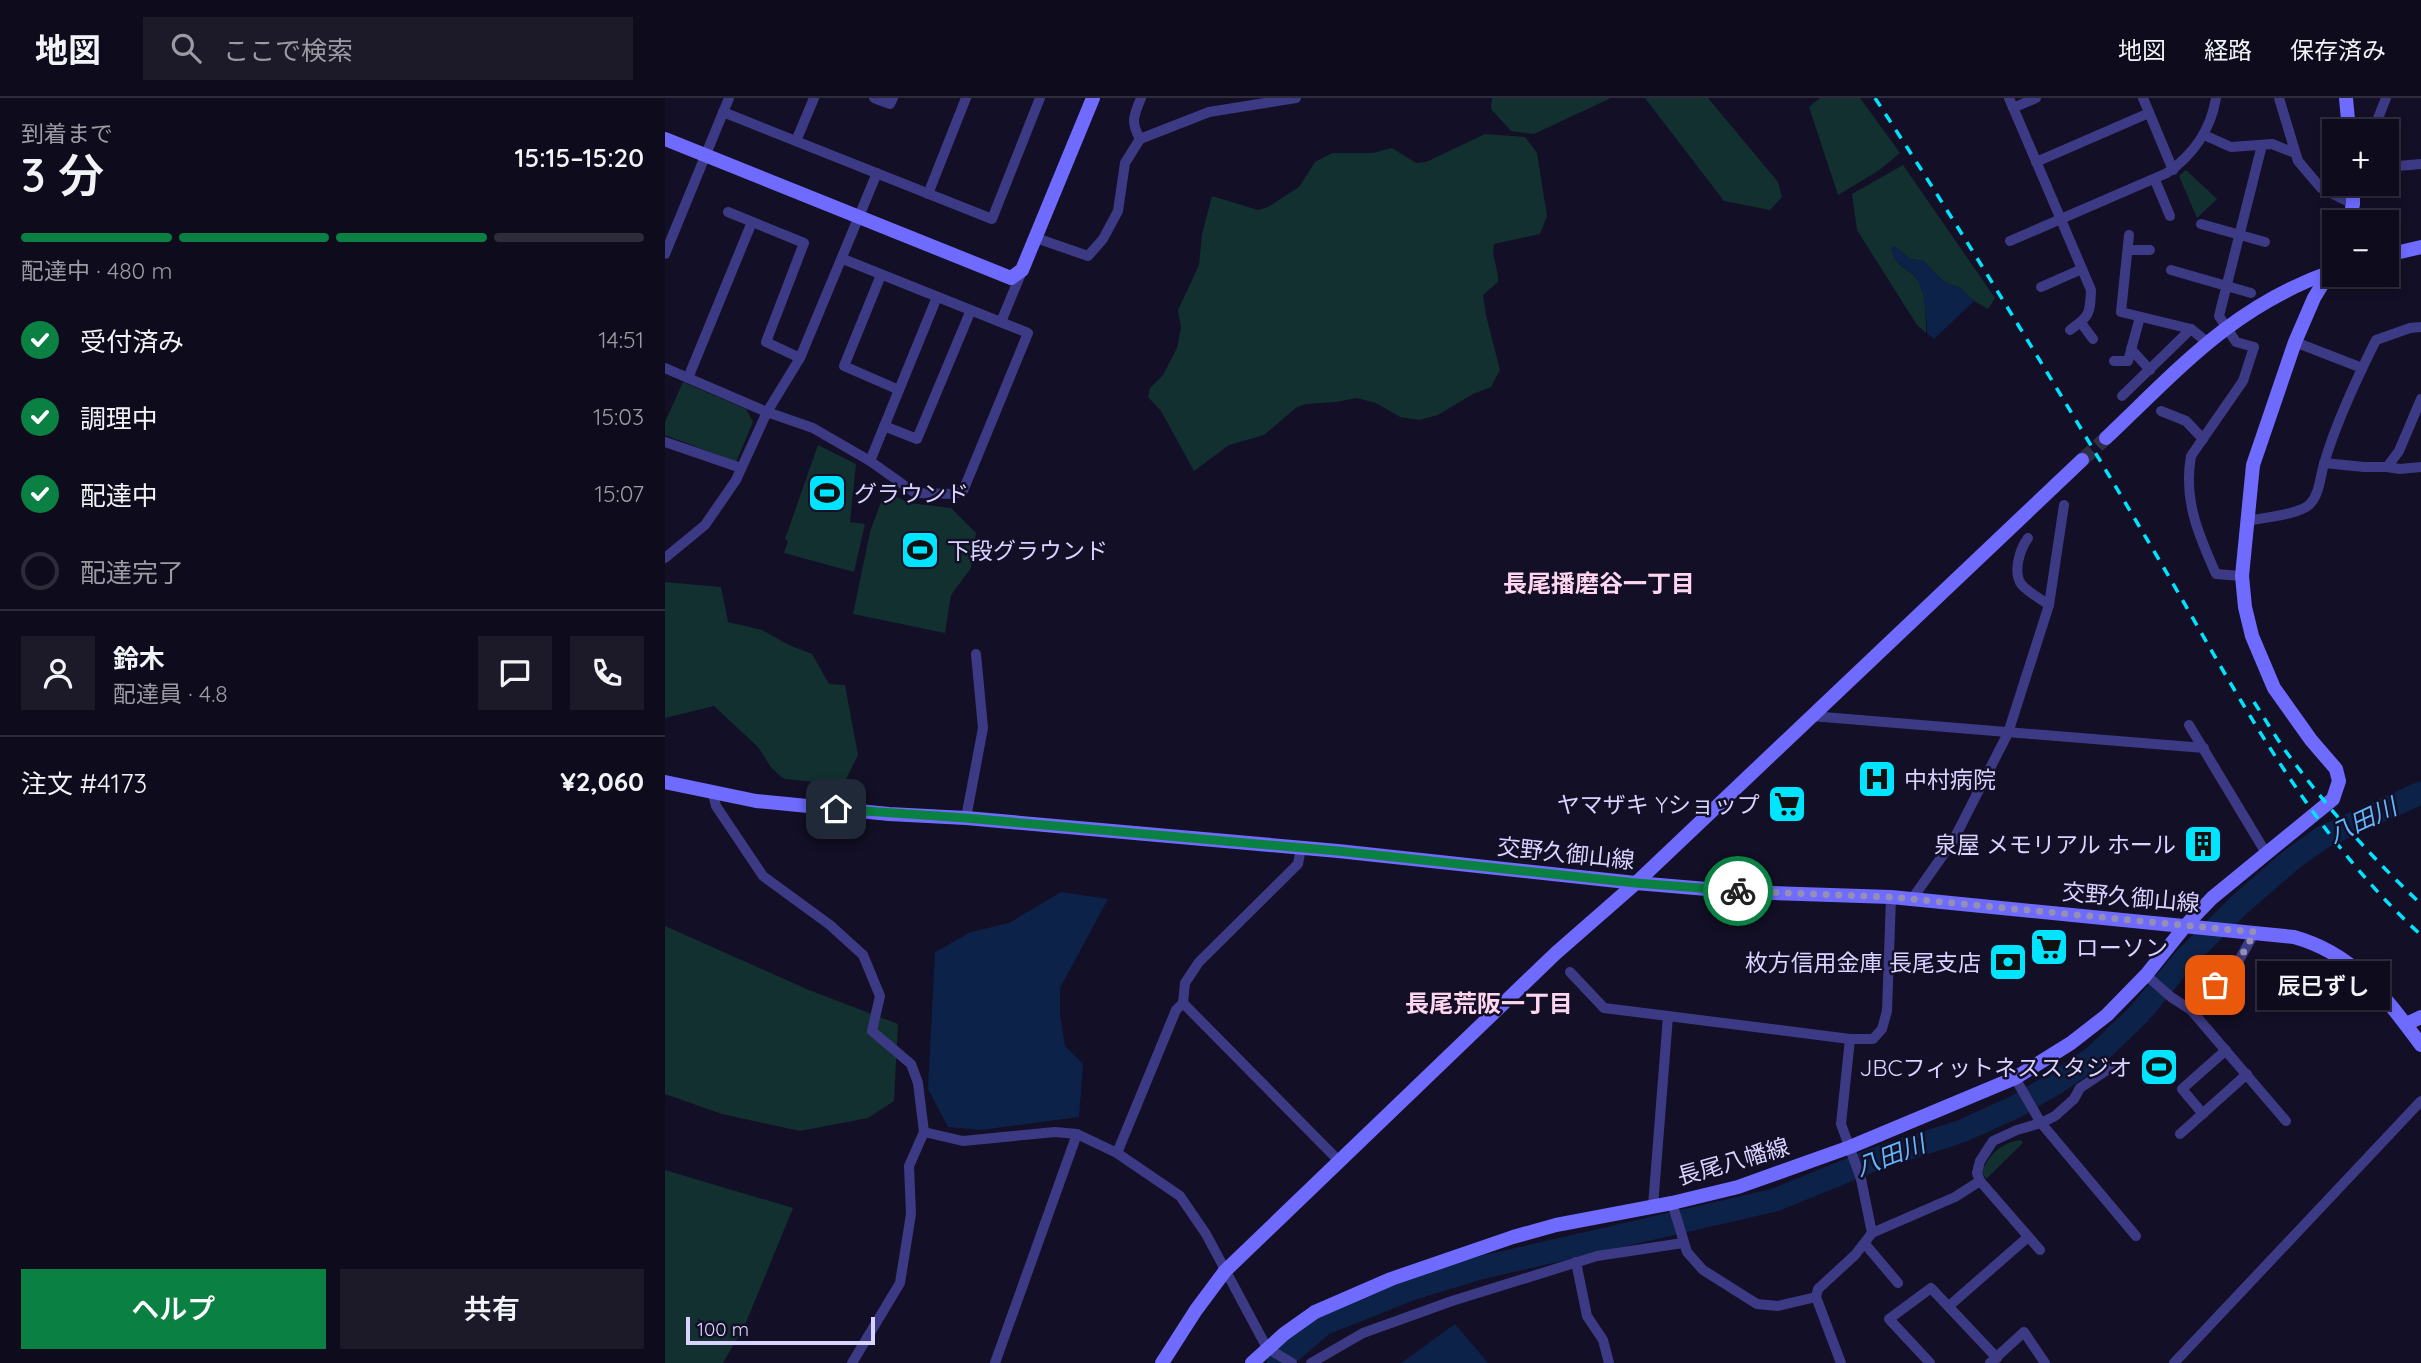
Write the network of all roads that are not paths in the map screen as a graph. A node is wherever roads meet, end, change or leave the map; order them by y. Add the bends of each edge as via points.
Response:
1 (729, 98) edge
2 (814, 98) edge
3 (874, 98) edge
4 (893, 98) edge
5 (966, 98) edge
6 (1040, 98) edge
7 (1093, 98) edge
8 (1141, 98) edge
9 (1296, 98) edge
10 (2036, 98) edge
11 (2143, 98) edge
12 (2216, 98) edge
13 (2279, 98) edge
14 (2346, 98) edge
15 (2386, 98) edge
16 (1258, 102) edge
17 (2011, 103) edge
18 (723, 112) junction
19 (2149, 113) junction
20 (2348, 119) edge
21 (2378, 119) edge
22 (2204, 135) junction
23 (665, 139) edge
24 (1140, 139) junction
25 (796, 141) junction
26 (2262, 145) junction
27 (2295, 153) junction
28 (705, 155) junction
29 (2036, 162) junction
30 (2421, 164) edge
31 (2399, 166) edge
32 (2173, 170) junction
33 (877, 173) junction
34 (2155, 180) junction
35 (928, 194) junction
36 (2353, 196) edge
37 (2353, 204) junction
38 (2352, 210) edge
39 (728, 212) dead end
40 (860, 216) junction
41 (2170, 216) dead end
42 (2061, 220) junction
43 (752, 222) junction
44 (2201, 224) dead end
45 (2238, 234) junction
46 (2129, 235) dead end
47 (1036, 238) junction
48 (2010, 241) dead end
49 (2265, 242) dead end
50 (2421, 247) edge
51 (2128, 250) junction
52 (2150, 250) dead end
53 (2399, 252) edge
54 (665, 254) edge
55 (843, 259) junction
56 (2082, 269) junction
57 (1022, 270) junction
58 (2171, 270) dead end
59 (2322, 274) edge
60 (881, 275) junction
61 (2226, 286) junction
62 (2322, 286) edge
63 (2041, 287) dead end
64 (2251, 293) dead end
65 (937, 297) junction
66 (971, 310) junction
67 (2140, 317) junction
68 (1001, 322) junction
69 (2081, 323) junction
70 (2225, 327) junction
71 (2421, 327) edge
72 (2191, 329) junction
73 (2070, 330) dead end
74 (2093, 340) dead end
75 (2207, 342) junction
76 (2295, 342) junction
77 (2131, 349) junction
78 (800, 358) junction
79 (2114, 360) dead end
80 (665, 368) edge
81 (2362, 368) junction
82 (2150, 370) junction
83 (688, 378) junction
84 (899, 390) junction
85 (2122, 396) dead end
86 (2421, 399) edge
87 (2161, 411) dead end
88 (767, 412) junction
89 (884, 426) junction
90 (2106, 438) tunnel mouth
91 (2203, 439) junction
92 (665, 442) edge
93 (2082, 460) tunnel mouth
94 (870, 461) junction
95 (2324, 463) junction
96 (2388, 467) junction
97 (2421, 467) edge
98 (741, 468) junction
99 (2064, 505) dead end
100 (2248, 521) junction
101 (2028, 538) dead end
102 (667, 553) edge
103 (2242, 576) junction
104 (2049, 605) junction
105 (976, 654) dead end
106 (1811, 716) junction
107 (2189, 725) dead end
108 (2008, 733) junction
109 (2204, 748) junction
110 (665, 782) edge
111 (713, 794) junction
112 (966, 818) junction
113 (1301, 848) junction
114 (2266, 853) junction
115 (1636, 883) junction
116 (1891, 897) junction
117 (1912, 899) junction
118 (2186, 925) junction
119 (2250, 932) junction
120 (1570, 972) dead end
121 (2149, 977) junction
122 (1182, 1003) junction
123 (2191, 1010) junction
124 (1668, 1016) junction
125 (2421, 1017) edge
126 (2406, 1024) junction
127 (1850, 1039) junction
128 (2421, 1045) edge
129 (2226, 1050) junction
130 (2113, 1066) dead end
131 (2247, 1074) junction
132 (2015, 1078) junction
133 (2421, 1101) edge
134 (2203, 1114) junction
135 (2286, 1121) dead end
136 (2041, 1123) junction
137 (924, 1132) junction
138 (1077, 1133) junction
139 (2180, 1134) dead end
140 (1852, 1151) junction
141 (1117, 1153) junction
142 (1340, 1162) junction
143 (1980, 1181) junction
144 (1653, 1206) junction
145 (1674, 1208) junction
146 (1872, 1233) junction
147 (2136, 1236) dead end
148 (2028, 1237) junction
149 (1683, 1240) junction
150 (1865, 1244) junction
151 (2040, 1250) dead end
152 (1576, 1262) junction
153 (1225, 1271) junction
154 (1898, 1283) dead end
155 (1816, 1297) junction
156 (1949, 1306) junction
157 (1272, 1351) junction
158 (1994, 1361) edge
159 (852, 1363) edge
160 (995, 1363) edge
161 (1162, 1363) edge
162 (1252, 1363) edge
163 (1293, 1363) edge
164 (1311, 1363) edge
165 (1609, 1363) edge
166 (1841, 1363) edge
167 (1930, 1363) edge
168 (2045, 1363) edge
169 (2174, 1363) edge

1 - 18 street
2 - 25 street
3 - 4 street via 890,104
5 - 35 street
6 - 35 street via 992,219
7 - 47 street
8 - 24 street via 1133,117
9 - 16 street
10 - 17 street
11 - 19 street
12 - 22 street
13 - 27 street
14 - 20 street
15 - 21 street
16 - 24 street via 1209,112
17 - 29 street
18 - 25 street
18 - 28 street
19 - 29 street
19 - 32 street
22 - 26 street via 2231,147
22 - 32 street
23 - 28 street
24 - 47 street via 1125,163 1118,211 1088,256
25 - 33 street
26 - 27 street
26 - 45 street
27 - 37 street via 2321,188
28 - 40 street
28 - 54 street
29 - 42 street
30 - 31 street
32 - 34 street
33 - 35 street
33 - 40 street
34 - 41 street
34 - 42 street
36 - 37 street
37 - 38 street
39 - 43 street
40 - 55 street
40 - 57 street via 1011,278
42 - 48 street
42 - 56 street
43 - 78 street via 804,243 766,342
43 - 83 street
44 - 45 street
45 - 49 street
45 - 61 street
46 - 51 street
47 - 57 street
50 - 53 street
51 - 52 street
51 - 67 street via 2121,312
55 - 60 street
55 - 78 street
56 - 63 street
56 - 69 street via 2091,290 2090,312
57 - 68 street
58 - 61 street
59 - 70 street
60 - 65 street
60 - 84 street via 843,366
61 - 64 street
61 - 70 street via 2219,316
62 - 76 street
65 - 66 street
65 - 84 street
66 - 68 street
66 - 89 street via 917,439
67 - 72 street
67 - 77 street
68 - 94 street via 1028,333 963,491 915,493
69 - 73 street
69 - 74 street
70 - 75 street
70 - 91 street via 2237,342 2254,347 2243,381
71 - 81 street via 2376,340
72 - 75 street
72 - 82 street
75 - 90 street
76 - 81 street
76 - 100 street via 2253,465
77 - 79 street via 2128,361
77 - 82 street
78 - 88 street
80 - 83 street
81 - 95 street
82 - 85 street
83 - 88 street
84 - 89 street
86 - 96 street
87 - 91 street via 2186,421
88 - 94 street via 813,428
88 - 98 street
89 - 94 street
91 - 103 street via 2189,471 2197,532 2216,574
92 - 98 street
93 - 106 street
95 - 96 street
95 - 100 street via 2311,503 2301,510
96 - 97 street
98 - 102 street via 705,525
99 - 104 street
100 - 103 street
101 - 104 street via 2020,550 2018,577
103 - 114 street, 長尾八幡線 via 2252,636 2274,688 2330,760 2339,781 2333,799
104 - 108 street
105 - 112 street via 983,728
106 - 108 street
106 - 115 street
107 - 109 street
108 - 109 street
108 - 117 street via 1953,841
109 - 114 street
110 - 111 street, 交野久御山線
111 - 112 street, 交野久御山線
111 - 137 street via 716,806 763,876 863,955 880,996 872,1031 911,1064
112 - 113 street, 交野久御山線
113 - 115 street, 交野久御山線
113 - 122 street via 1298,864 1199,962 1185,983
114 - 118 street, 長尾八幡線
115 - 116 street, 交野久御山線
115 - 142 street via 1556,953
116 - 117 street, 交野久御山線
116 - 127 street via 1885,1020 1873,1039
117 - 118 street, 交野久御山線
118 - 119 street, 交野久御山線
118 - 121 street, 長尾八幡線
119 - 123 street via 2238,962
119 - 126 street, 交野久御山線 via 2318,943 2340,955 2367,977
120 - 124 street via 1604,1008
121 - 123 street
121 - 132 street, 長尾八幡線 via 2071,1043
122 - 141 street
122 - 142 street
123 - 129 street
124 - 127 street
124 - 144 street
125 - 126 street
126 - 128 street, 交野久御山線
127 - 140 street via 1841,1124
129 - 131 street
129 - 134 street via 2182,1089
130 - 136 street
131 - 134 street
131 - 135 street
132 - 136 street
132 - 140 street, 長尾八幡線
133 - 169 street
134 - 139 street
136 - 143 street via 1993,1141 1980,1161
136 - 147 street
137 - 138 street via 963,1141
137 - 159 street via 909,1166 911,1214 900,1283
138 - 141 street
138 - 160 street
140 - 145 street, 長尾八幡線
140 - 146 street
141 - 153 street via 1180,1196
142 - 153 street
143 - 146 street via 1955,1197
143 - 148 street
144 - 145 street, 長尾八幡線
144 - 157 street, 長尾八幡線 via 1546,1228 1391,1279 1315,1312
145 - 149 street
146 - 150 street
148 - 151 street
148 - 156 street
149 - 152 street
149 - 155 street via 1687,1252 1703,1269 1758,1304 1778,1306
150 - 154 street
150 - 155 street via 1818,1289
152 - 164 street via 1363,1333
152 - 165 street via 1587,1316 1603,1340
153 - 157 street
153 - 161 street
155 - 166 street
156 - 158 street
156 - 167 street via 1931,1288 1889,1319
157 - 162 street, 長尾八幡線
157 - 163 street
158 - 168 street via 2024,1332

